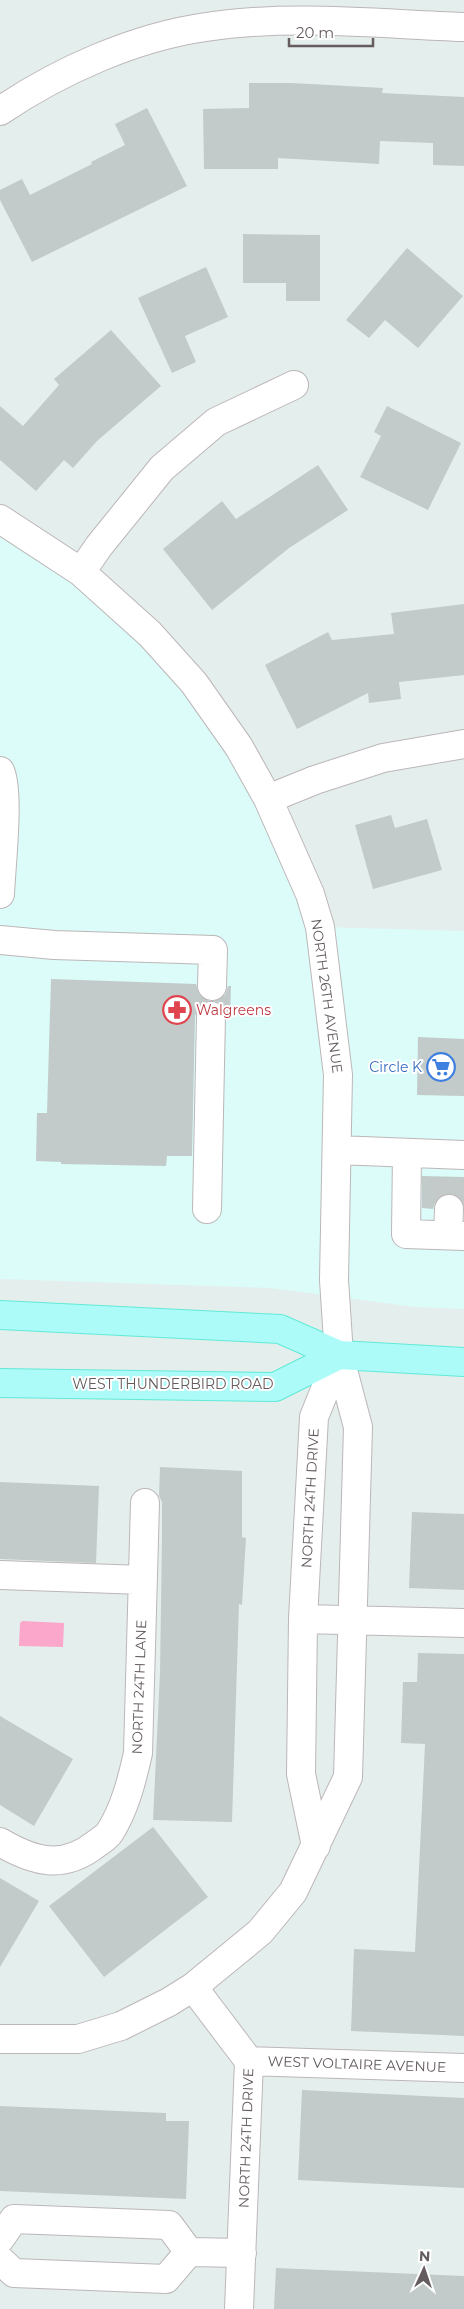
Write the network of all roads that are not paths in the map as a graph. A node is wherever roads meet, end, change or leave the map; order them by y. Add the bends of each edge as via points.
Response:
1 (464, 27) edge
2 (0, 111) edge
3 (294, 385) dead end
4 (0, 519) edge
5 (81, 572) junction
6 (464, 744) edge
7 (0, 771) edge
8 (268, 799) junction
9 (0, 894) edge
10 (0, 940) edge
11 (212, 986) dead end
12 (211, 1016) dead end
13 (337, 1150) junction
14 (407, 1153) junction
15 (455, 1162) edge
16 (207, 1209) dead end
17 (454, 1227) edge
18 (0, 1315) edge
19 (339, 1355) junction
20 (464, 1362) edge
21 (0, 1383) edge
22 (145, 1503) dead end
23 (0, 1575) edge
24 (143, 1580) junction
25 (304, 1619) junction
26 (353, 1620) junction
27 (464, 1624) edge
28 (0, 1842) edge
29 (316, 1846) junction
30 (193, 1987) junction
31 (4, 2040) edge
32 (249, 2061) junction
33 (464, 2068) edge
34 (0, 2239) edge
35 (189, 2252) junction
36 (242, 2253) junction
37 (0, 2260) edge
38 (239, 2309) edge

1 - 2 street via 252,22 205,27 149,41 85,63 32,89
3 - 5 street via 216,422 162,468
4 - 5 street, NORTH 26TH AVENUE
5 - 8 street, NORTH 26TH AVENUE via 150,634 194,683 239,747
6 - 8 street via 383,758
7 - 9 street via 5,799
8 - 13 street, NORTH 26TH AVENUE via 296,859 320,927 338,1075
10 - 11 street via 213,950
12 - 16 street
13 - 14 street
13 - 19 street, NORTH 26TH AVENUE via 334,1280
14 - 15 street
14 - 17 street via 406,1234
18 - 19 main road, WEST THUNDERBIRD ROAD via 280,1329
19 - 20 main road, WEST THUNDERBIRD ROAD
19 - 21 main road, WEST THUNDERBIRD ROAD via 275,1387
19 - 25 street, NORTH 24TH DRIVE via 314,1416
19 - 26 street via 358,1427
22 - 24 street, NORTH 24TH LANE
23 - 24 street
24 - 28 street, NORTH 24TH LANE via 138,1753 131,1789 109,1834 82,1855 55,1862 16,1852
25 - 26 street
25 - 29 street, NORTH 24TH DRIVE via 301,1774
26 - 27 street
26 - 29 street via 348,1778
29 - 30 street via 293,1892 260,1932
30 - 31 street via 121,2026 78,2039
30 - 32 street, NORTH 24TH DRIVE
32 - 33 street, WEST VOLTAIRE AVENUE
32 - 36 street, NORTH 24TH DRIVE
34 - 35 street via 14,2219 169,2225
35 - 36 street
35 - 37 street via 166,2279 14,2272
36 - 38 street, NORTH 24TH DRIVE

